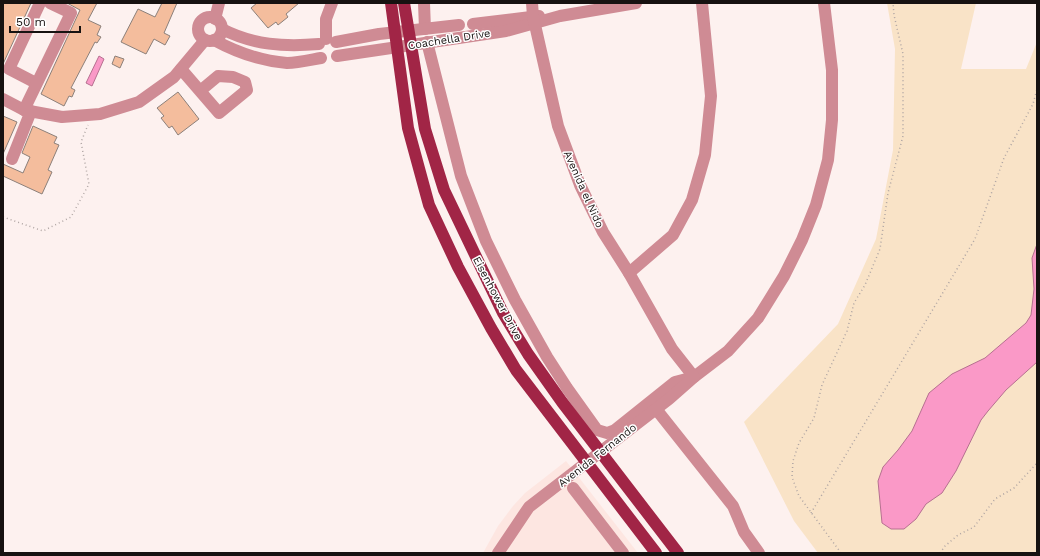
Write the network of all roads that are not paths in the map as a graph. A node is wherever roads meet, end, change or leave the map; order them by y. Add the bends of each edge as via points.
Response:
1 (40, 3) edge
2 (50, 3) edge
3 (219, 3) edge
4 (332, 3) edge
5 (391, 3) edge
6 (404, 3) edge
7 (424, 3) edge
8 (532, 3) edge
9 (636, 3) edge
10 (702, 3) edge
11 (824, 3) edge
12 (215, 19) junction
13 (534, 19) junction
14 (473, 24) dead end
15 (459, 25) dead end
16 (488, 27) junction
17 (222, 29) junction
18 (425, 30) junction
19 (408, 31) junction
20 (394, 33) junction
21 (210, 40) junction
22 (327, 42) junction
23 (427, 42) junction
24 (270, 45) junction
25 (411, 45) junction
26 (396, 47) junction
27 (337, 56) junction
28 (321, 58) junction
29 (269, 59) junction
30 (181, 69) junction
31 (36, 83) junction
32 (200, 91) dead end
33 (3, 99) edge
34 (28, 111) junction
35 (12, 159) dead end
36 (630, 273) junction
37 (694, 377) junction
38 (656, 409) junction
39 (598, 430) joint
40 (600, 452) junction
41 (587, 463) junction
42 (573, 488) dead end
43 (506, 539) junction
44 (498, 553) edge
45 (507, 553) edge
46 (623, 553) edge
47 (656, 553) edge
48 (678, 553) edge
49 (759, 553) edge

1 - 31 street via 9,69
2 - 31 street via 71,13
3 - 12 street
4 - 22 street via 326,19
5 - 20 main road, Eisenhower Drive
6 - 19 main road, Eisenhower Drive
7 - 18 street
8 - 13 street, Avenida el Nido
9 - 13 street, Coachella Drive
10 - 36 street via 711,96 705,155 692,200 673,235
11 - 37 street, Avenida Fernando via 832,70 832,120 828,160 816,205 784,276 758,318 728,351
12 - 17 street
12 - 21 street via 207,18 198,26 199,34
13 - 16 street, Coachella Drive
13 - 36 street, Avenida el Nido via 558,126 580,185 603,232
14 - 16 street, Coachella Drive
15 - 18 street, Coachella Drive
16 - 23 street, Coachella Drive
17 - 21 street via 220,36
17 - 24 street, Coachella Drive via 235,36
18 - 19 street, Coachella Drive
19 - 20 street, Coachella Drive
19 - 25 main road, Eisenhower Drive
20 - 22 street, Coachella Drive
20 - 26 main road, Eisenhower Drive
21 - 29 street, Coachella Drive via 233,50
21 - 30 street
22 - 24 street, Coachella Drive via 293,46
22 - 27 street via 339,47
22 - 28 street via 317,50
23 - 25 street, Coachella Drive
23 - 39 street, Eisenhower Drive via 461,176 486,241 514,300 547,357
24 - 29 street
25 - 26 street, Coachella Drive
25 - 40 main road, Eisenhower Drive via 422,122 444,190 503,313 528,354
26 - 27 street, Coachella Drive
26 - 41 main road, Eisenhower Drive via 408,128 429,205 458,267 509,358
27 - 28 street, Coachella Drive via 330,61
28 - 29 street, Coachella Drive via 288,63
30 - 32 street
30 - 34 street via 174,77 138,102 100,114 62,117
31 - 34 street
33 - 34 street
34 - 35 street
36 - 37 street, Avenida el Nido via 672,349
37 - 38 street, Avenida Fernando
37 - 39 street, Avenida Fernando via 675,382 615,430 607,433
38 - 40 street, Avenida Fernando
38 - 49 street via 730,501 744,532
40 - 41 street, Avenida Fernando
40 - 48 main road, Eisenhower Drive
41 - 43 street, Avenida Fernando via 529,507
41 - 47 main road, Eisenhower Drive
42 - 46 street
43 - 44 street, Avenida Fernando
43 - 45 street

